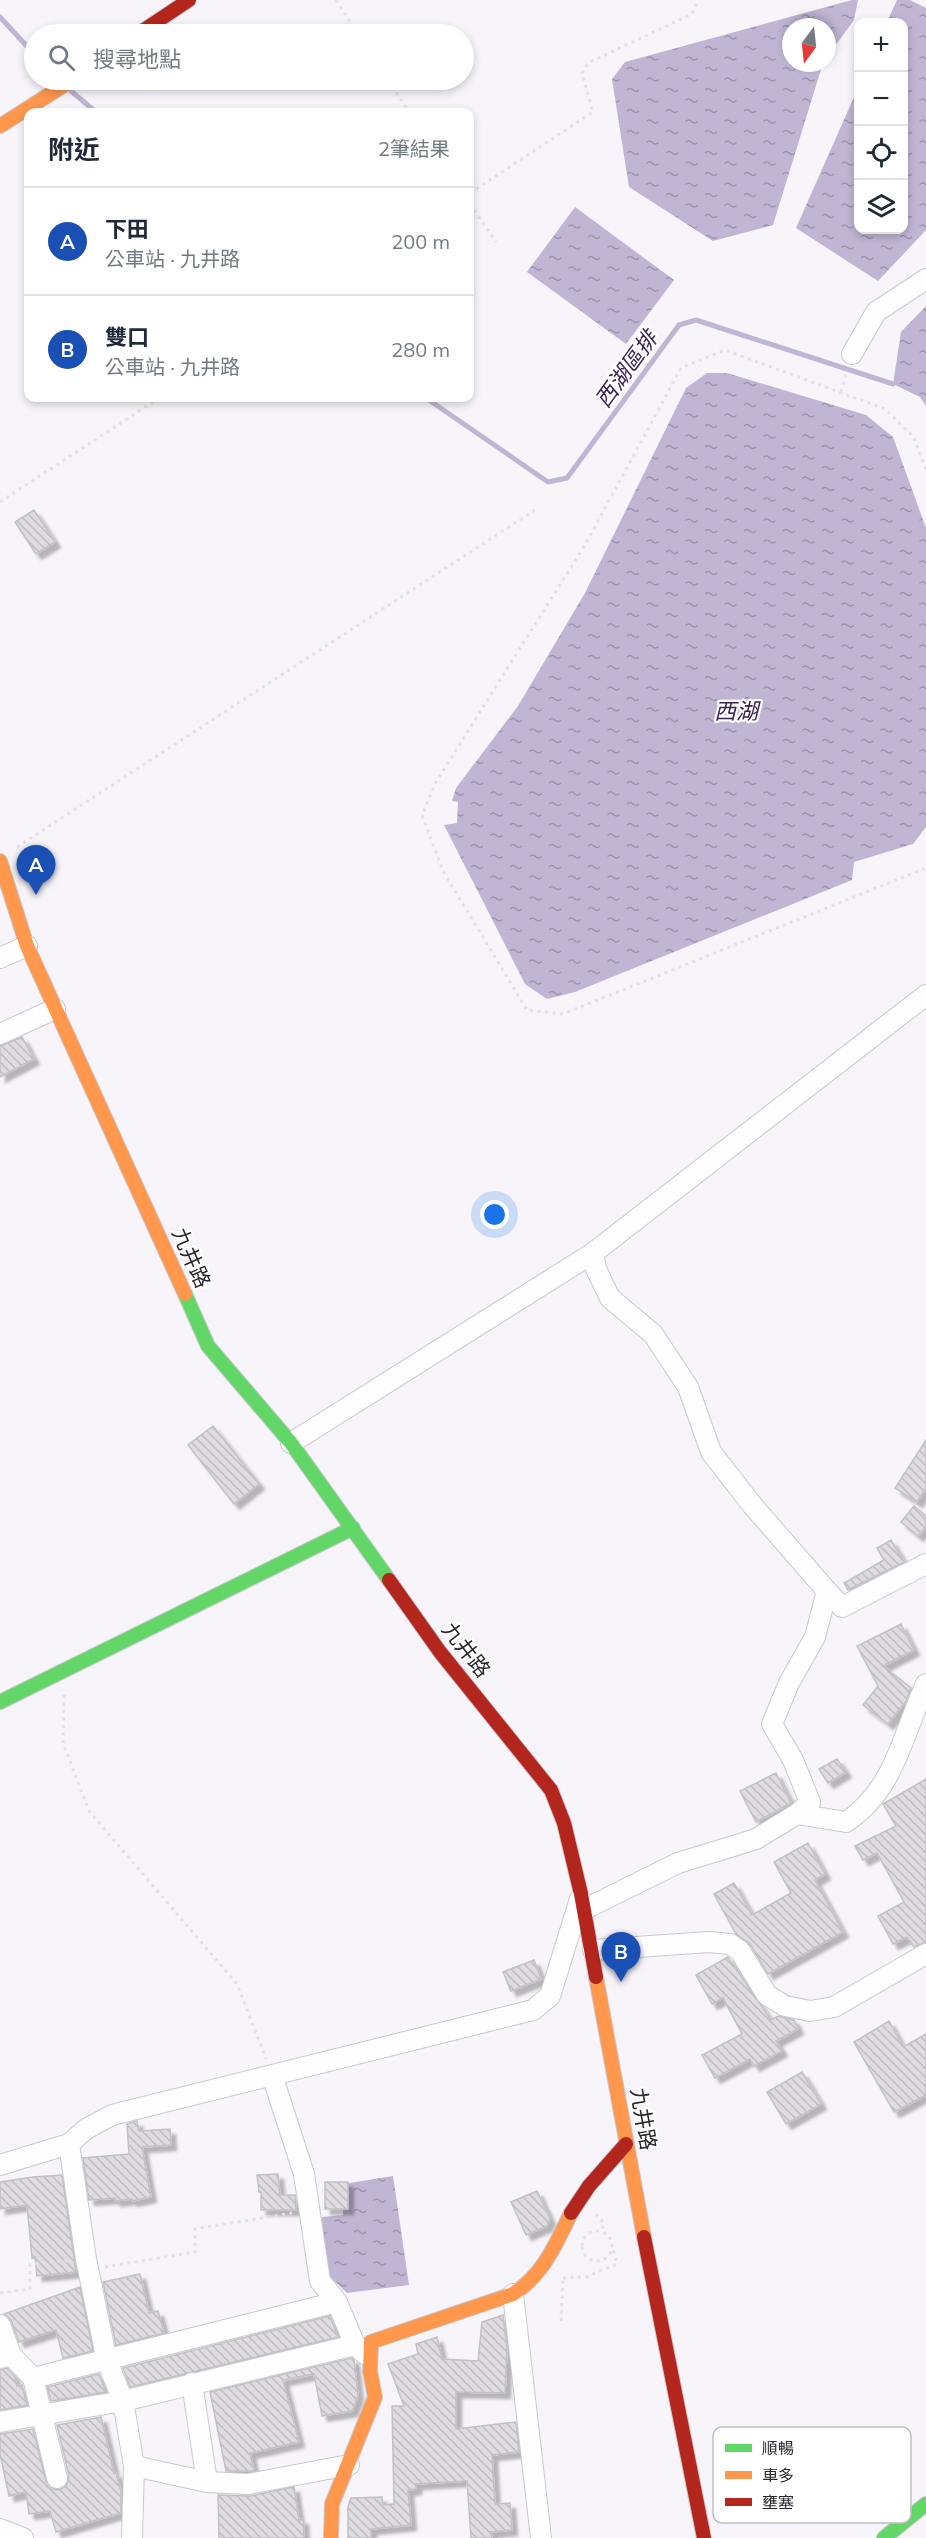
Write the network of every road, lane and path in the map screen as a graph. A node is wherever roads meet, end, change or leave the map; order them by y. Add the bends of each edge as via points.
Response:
1 (189, 0) edge
2 (336, 0) edge
3 (696, 0) edge
4 (153, 24) edge
5 (352, 24) edge
6 (56, 90) edge
7 (395, 90) edge
8 (28, 108) edge
9 (406, 108) edge
10 (24, 110) edge
11 (0, 126) edge
12 (474, 190) edge
13 (474, 210) edge
14 (496, 242) dead end
15 (926, 279) edge
16 (852, 354) dead end
17 (846, 376) dead end
18 (841, 392) junction
19 (153, 402) edge
20 (926, 469) edge
21 (0, 502) edge
22 (535, 510) dead end
23 (5, 856) edge
24 (926, 868) edge
25 (27, 946) junction
26 (0, 958) edge
27 (926, 995) edge
28 (55, 1009) junction
29 (0, 1034) edge
30 (593, 1253) junction
31 (291, 1443) junction
32 (353, 1528) junction
33 (926, 1564) edge
34 (827, 1591) junction
35 (64, 1670) junction
36 (926, 1684) edge
37 (0, 1702) edge
38 (797, 1814) junction
39 (583, 1902) junction
40 (593, 1950) junction
41 (926, 1954) edge
42 (272, 2075) junction
43 (69, 2144) junction
44 (626, 2144) junction
45 (0, 2164) edge
46 (309, 2210) junction
47 (612, 2246) junction
48 (86, 2259) junction
49 (563, 2278) junction
50 (556, 2283) dead end
51 (0, 2293) edge
52 (513, 2294) junction
53 (337, 2302) junction
54 (561, 2321) dead end
55 (0, 2325) edge
56 (362, 2351) junction
57 (5, 2356) edge
58 (107, 2361) junction
59 (33, 2378) junction
60 (192, 2383) junction
61 (123, 2401) junction
62 (41, 2415) junction
63 (0, 2422) edge
64 (349, 2465) junction
65 (134, 2466) junction
66 (57, 2478) dead end
67 (207, 2482) junction
68 (926, 2504) edge
69 (911, 2516) edge
70 (903, 2523) edge
71 (0, 2529) edge
72 (23, 2538) edge
73 (132, 2538) edge
74 (331, 2538) edge
75 (541, 2538) edge
76 (704, 2538) edge
77 (884, 2538) edge

1 - 4 main road
2 - 5 path
3 - 12 path via 692,14 588,63 582,73 594,112
6 - 8 main road
7 - 9 path
10 - 11 main road
13 - 14 path
15 - 16 street via 876,312
17 - 18 path
18 - 20 path via 885,409 913,436
18 - 24 path via 725,350 681,368 585,545 436,782 422,815 443,871 527,1010 563,1014
19 - 21 path
22 - 23 path
23 - 25 main road, 九井路
25 - 26 street
25 - 28 main road, 九井路
27 - 30 street
28 - 29 street
28 - 31 main road, 九井路 via 208,1346
30 - 31 street
30 - 34 street via 610,1298 653,1334 688,1387 711,1452
31 - 32 main road, 九井路
32 - 35 main road
32 - 39 main road, 九井路 via 440,1652 551,1790 564,1823
33 - 34 street via 842,1607
34 - 38 street via 815,1637 772,1724 793,1760 810,1802
35 - 37 main road
35 - 42 path via 63,1743 89,1811 237,1984
36 - 38 street via 890,1775 860,1813 846,1822
38 - 39 street via 756,1839 678,1863
39 - 40 main road, 九井路
39 - 42 street via 550,1996 532,2010
40 - 41 street via 730,1944 740,1951 767,1995 785,2006 810,2011 834,2007
40 - 44 main road, 九井路
42 - 43 street via 112,2115
42 - 46 street via 304,2174
43 - 45 street
43 - 48 street
44 - 52 main road via 579,2200 528,2286
44 - 76 main road, 九井路
46 - 48 path via 195,2229 195,2252 98,2268
46 - 53 street via 320,2282
47 - 47 path via 608,2236 595,2231 586,2236 582,2245 585,2255 594,2260 606,2258
47 - 49 path via 617,2264 586,2277
48 - 51 path via 30,2264 30,2289
48 - 58 street
49 - 50 path
49 - 54 path
52 - 56 main road via 371,2342
52 - 75 street
53 - 56 street
53 - 58 street
55 - 57 street
56 - 60 street
56 - 64 main road via 375,2397
57 - 59 street
58 - 59 street
58 - 61 street
59 - 62 street
60 - 61 street
60 - 67 street
61 - 62 street
61 - 65 street
62 - 63 street
62 - 66 street
64 - 67 street via 248,2484
64 - 74 main road via 332,2504
65 - 67 street
65 - 73 street
68 - 69 main road
70 - 77 main road
71 - 72 street

